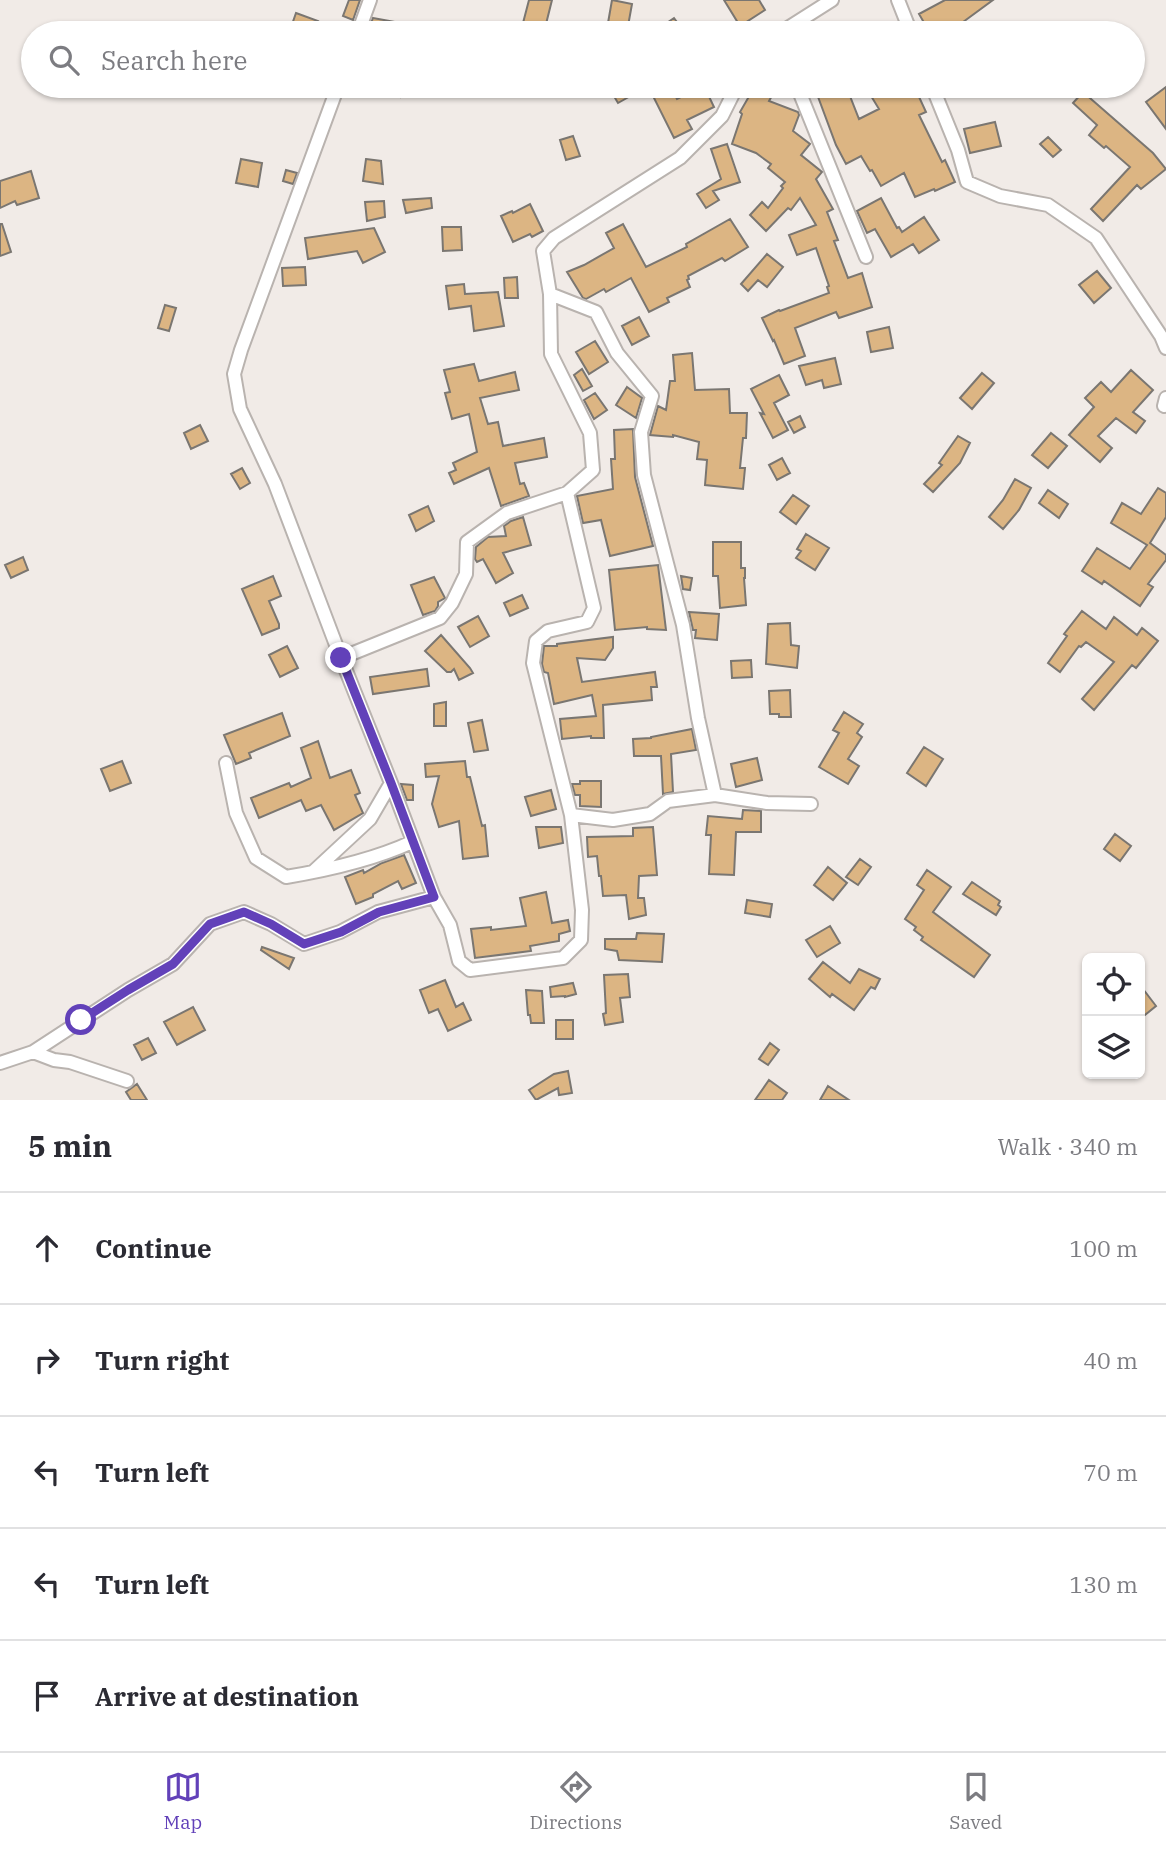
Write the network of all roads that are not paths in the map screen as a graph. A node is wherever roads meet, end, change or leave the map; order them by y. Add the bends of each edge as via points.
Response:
1 (370, 0) edge
2 (832, 0) edge
3 (898, 0) edge
4 (362, 21) edge
5 (799, 21) edge
6 (906, 21) edge
7 (334, 98) edge
8 (731, 98) edge
9 (802, 98) edge
10 (937, 98) edge
11 (866, 257) dead end
12 (550, 294) junction
13 (1166, 348) edge
14 (567, 493) junction
15 (341, 658) junction
16 (226, 764) dead end
17 (391, 783) junction
18 (715, 795) junction
19 (811, 804) dead end
20 (571, 815) junction
21 (412, 842) junction
22 (312, 873) junction
23 (434, 897) junction
24 (33, 1052) junction
25 (0, 1063) edge
26 (127, 1081) dead end

1 - 4 street
2 - 5 street
3 - 6 street
7 - 15 street via 234,373 240,408 275,484
8 - 12 street via 722,116 680,158 554,237 543,251
9 - 11 street
10 - 13 street via 967,182 1000,196 1048,205 1096,238
12 - 14 street via 551,354 590,433 593,470
12 - 18 street via 596,312 617,353 653,396 641,432 644,475 682,625
14 - 15 street via 507,513 467,542 466,575 440,618
14 - 20 street via 594,608 587,622 548,631 536,641 533,663
15 - 17 street
16 - 22 street via 236,813 256,858 286,877
17 - 21 street
17 - 22 street via 370,819
18 - 19 street
18 - 20 street via 668,801 650,814 614,820
20 - 23 street via 581,940 563,958 470,970 459,961 450,925
21 - 22 street
21 - 23 street
23 - 24 street via 379,912 304,944 244,912 210,924 173,964
24 - 25 street
24 - 26 street

